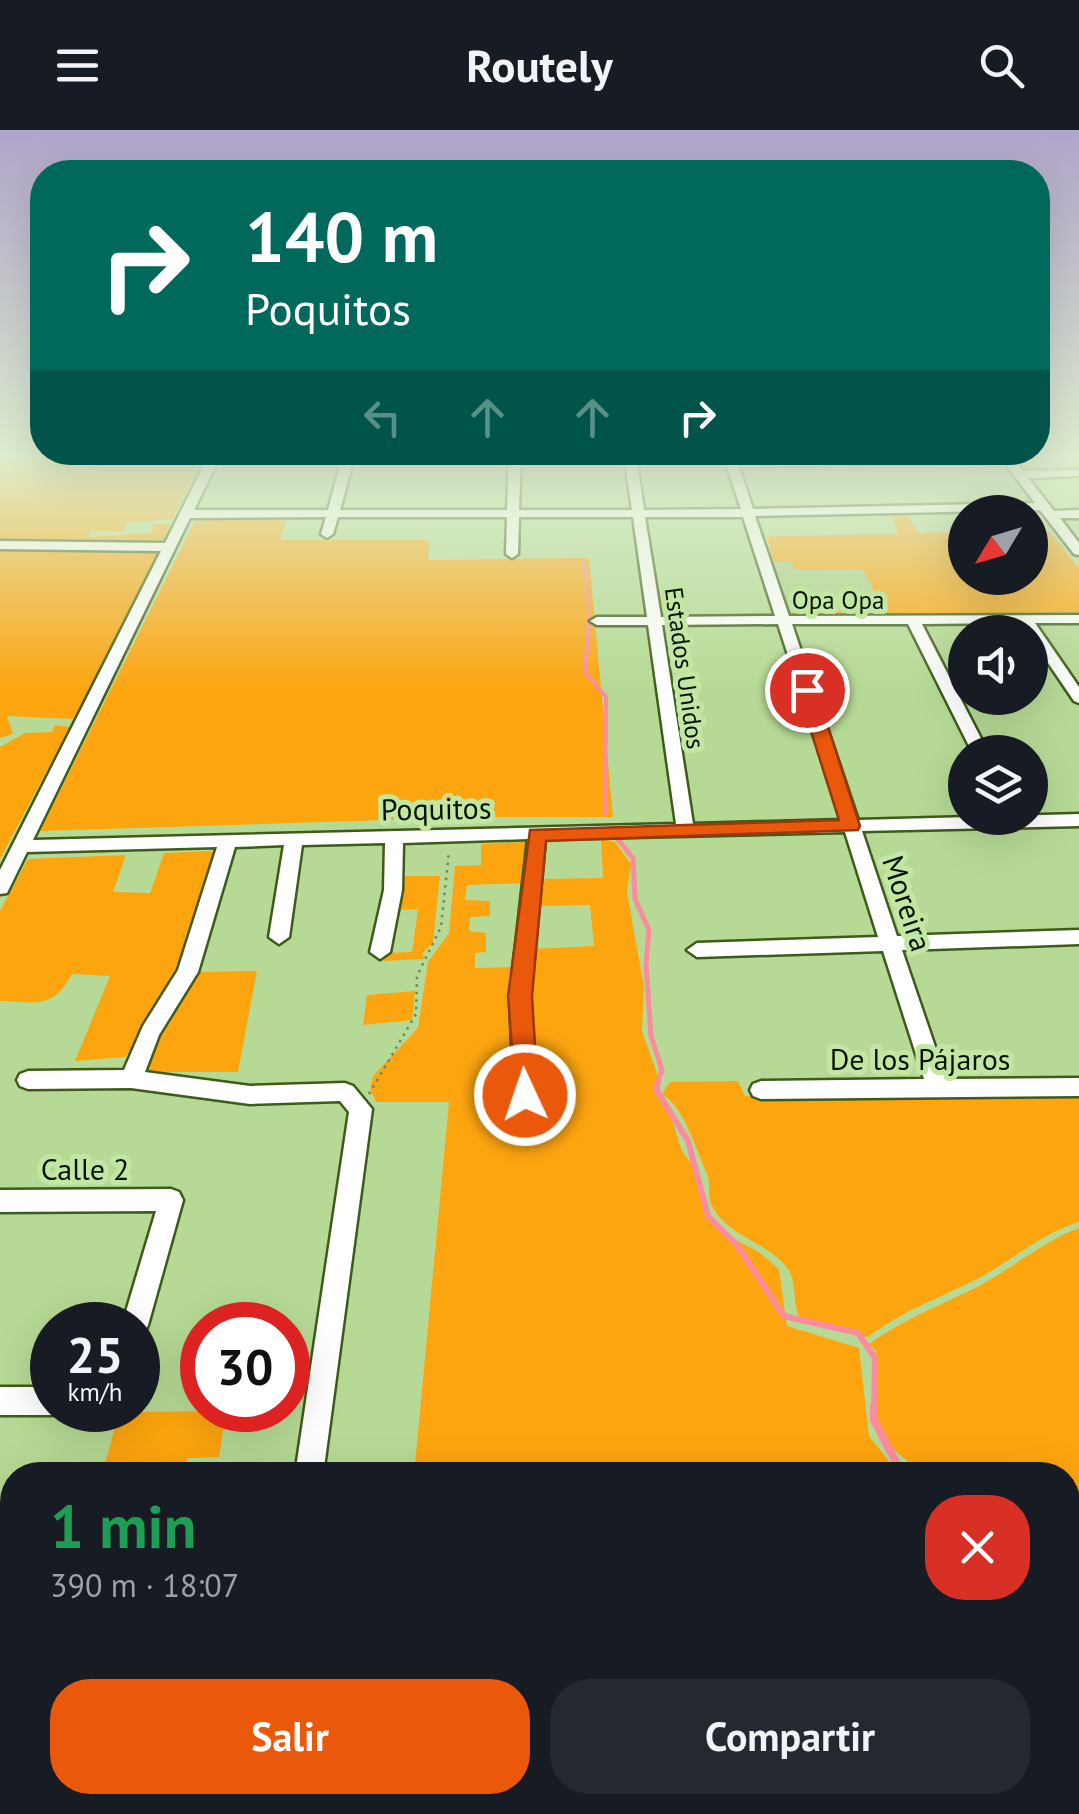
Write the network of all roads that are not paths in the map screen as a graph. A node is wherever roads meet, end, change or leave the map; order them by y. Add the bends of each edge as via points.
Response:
1 (176, 534) edge
2 (512, 534) edge
3 (642, 534) edge
4 (756, 534) edge
5 (0, 545) edge
6 (169, 547) junction
7 (512, 554) dead end
8 (1048, 620) edge
9 (1079, 620) edge
10 (597, 621) dead end
11 (948, 622) edge
12 (658, 623) junction
13 (786, 623) junction
14 (915, 623) junction
15 (1048, 652) edge
16 (1079, 698) edge
17 (971, 735) edge
18 (1048, 820) edge
19 (1079, 820) edge
20 (948, 822) edge
21 (850, 826) junction
22 (685, 829) junction
23 (537, 834) junction
24 (394, 837) junction
25 (294, 840) junction
26 (228, 842) junction
27 (23, 846) junction
28 (0, 888) edge
29 (1079, 936) edge
30 (279, 937) dead end
31 (890, 944) junction
32 (697, 950) dead end
33 (380, 952) dead end
34 (132, 1079) junction
35 (28, 1080) dead end
36 (938, 1085) junction
37 (1079, 1087) edge
38 (761, 1090) dead end
39 (525, 1095) dead end
40 (0, 1201) edge
41 (142, 1302) edge
42 (0, 1400) edge
43 (30, 1401) edge
44 (311, 1462) edge

1 - 6 street
2 - 7 street
3 - 12 street, Estados Unidos
4 - 13 street, Moreira
5 - 6 street
6 - 27 street
8 - 9 street, Opa Opa
10 - 12 street, Opa Opa
11 - 14 street, Opa Opa
12 - 13 street, Opa Opa
12 - 22 street, Estados Unidos
13 - 14 street, Opa Opa
13 - 21 street, Moreira
14 - 17 street
15 - 16 street
18 - 19 street, Poquitos
20 - 21 street, Poquitos
21 - 22 street, Poquitos
21 - 31 street, Moreira
22 - 23 street, Poquitos
23 - 24 street, Poquitos
23 - 39 street via 520,996
24 - 25 street, Poquitos
24 - 33 street via 393,890
25 - 26 street, Poquitos
25 - 30 street
26 - 27 street, Poquitos
26 - 34 street via 188,972 150,1032
27 - 28 street
29 - 31 street
31 - 32 street
31 - 36 street, Moreira
34 - 35 street
34 - 44 street via 250,1095 345,1092 362,1109
36 - 37 street, De los Pájaros
36 - 38 street, De los Pájaros
40 - 41 street, Calle 2 via 171,1200
42 - 43 street

